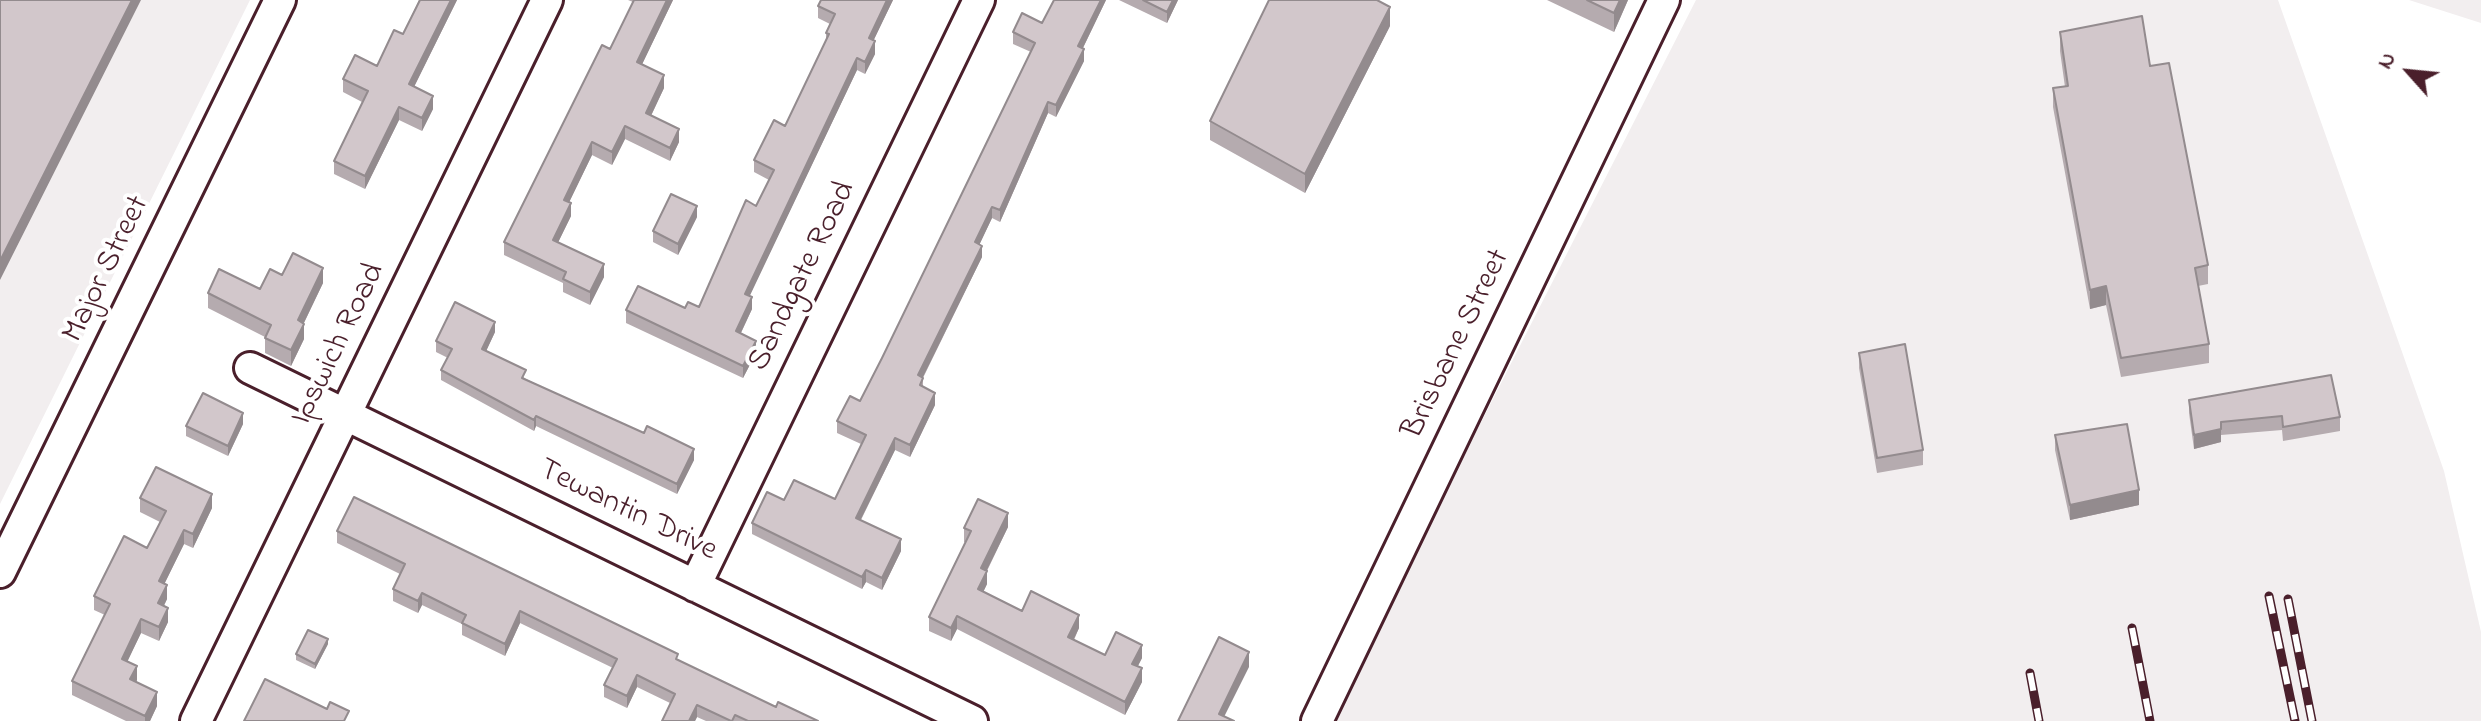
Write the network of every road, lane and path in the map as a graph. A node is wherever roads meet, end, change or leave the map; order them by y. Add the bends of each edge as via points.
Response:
1 (280, 0) edge
2 (547, 0) edge
3 (979, 0) edge
4 (1664, 0) edge
5 (250, 368) dead end
6 (346, 415) junction
7 (0, 572) edge
8 (695, 586) junction
9 (196, 721) edge
10 (972, 721) edge
11 (1317, 721) edge

1 - 7 street, Major Street
2 - 6 street, Ipswich Road
3 - 8 street, Sandgate Road
4 - 11 street, Brisbane Street
5 - 6 street, Tewantin Drive
6 - 8 street, Tewantin Drive
6 - 9 street, Ipswich Road
8 - 10 street, Tewantin Drive

